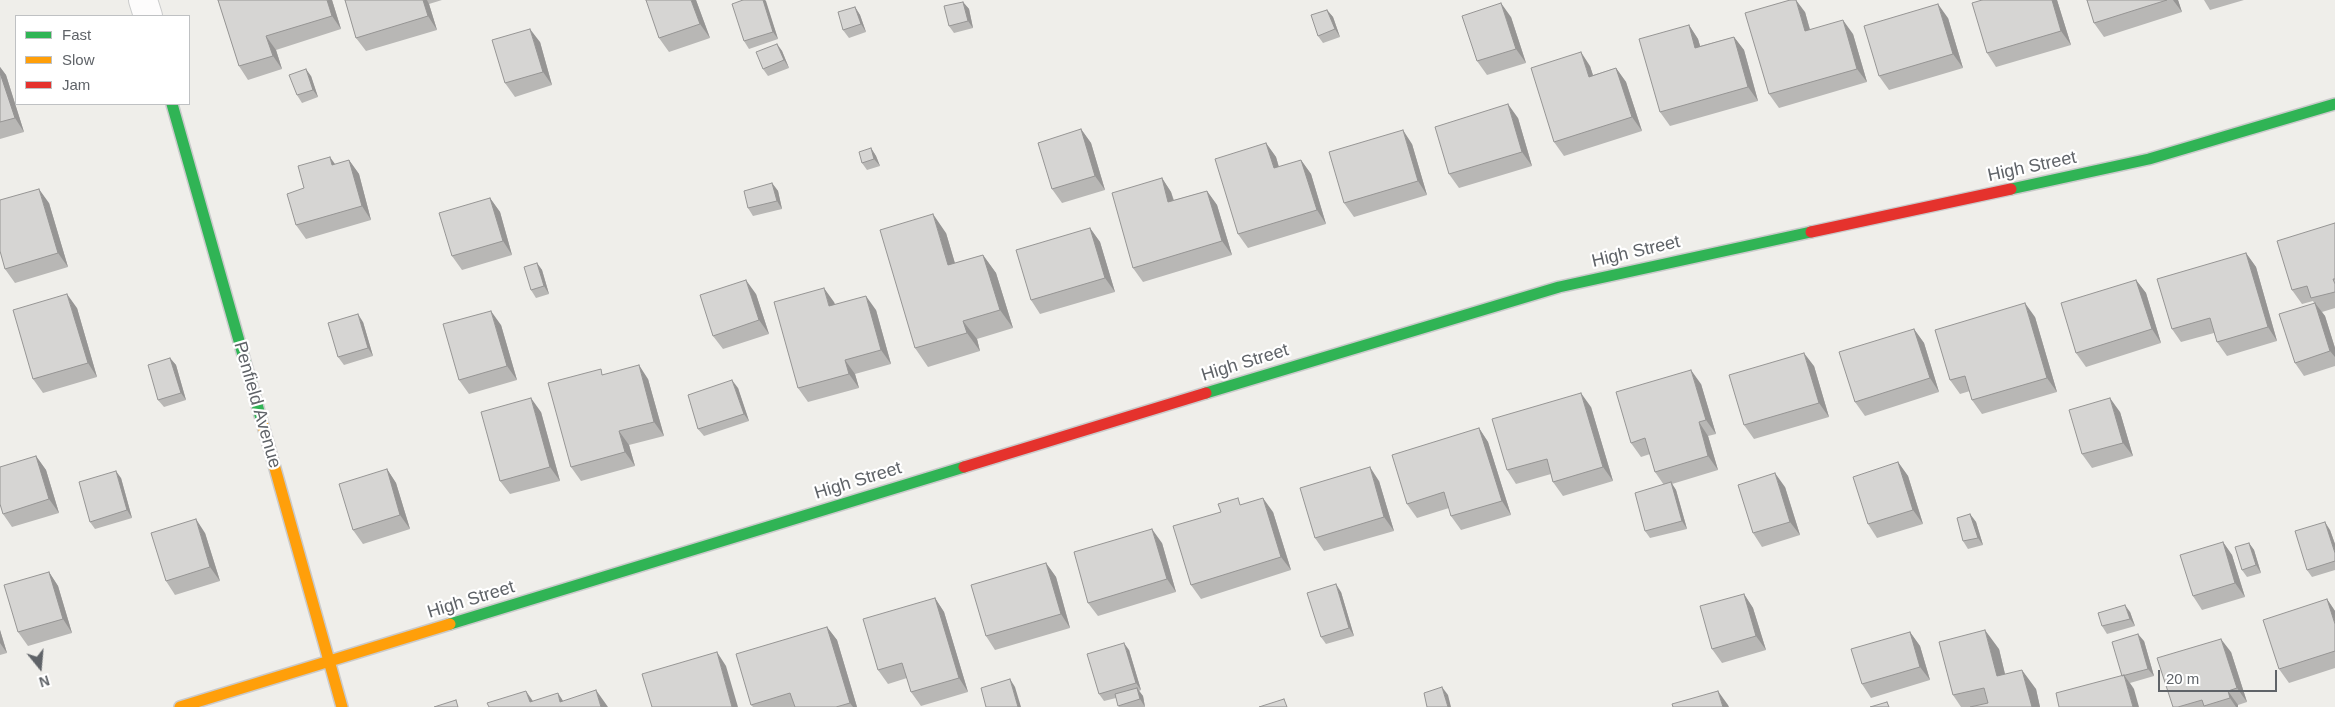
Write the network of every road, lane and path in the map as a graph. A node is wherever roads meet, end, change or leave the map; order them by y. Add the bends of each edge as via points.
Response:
1 (143, 0) edge
2 (148, 15) edge
3 (2335, 104) edge
4 (172, 105) edge
5 (329, 661) junction
6 (180, 707) edge
7 (342, 707) edge

1 - 2 street
3 - 5 street, High Street via 2149,159 1559,287
4 - 5 street, Penfield Avenue
5 - 6 street, High Street
5 - 7 street, Penfield Avenue

